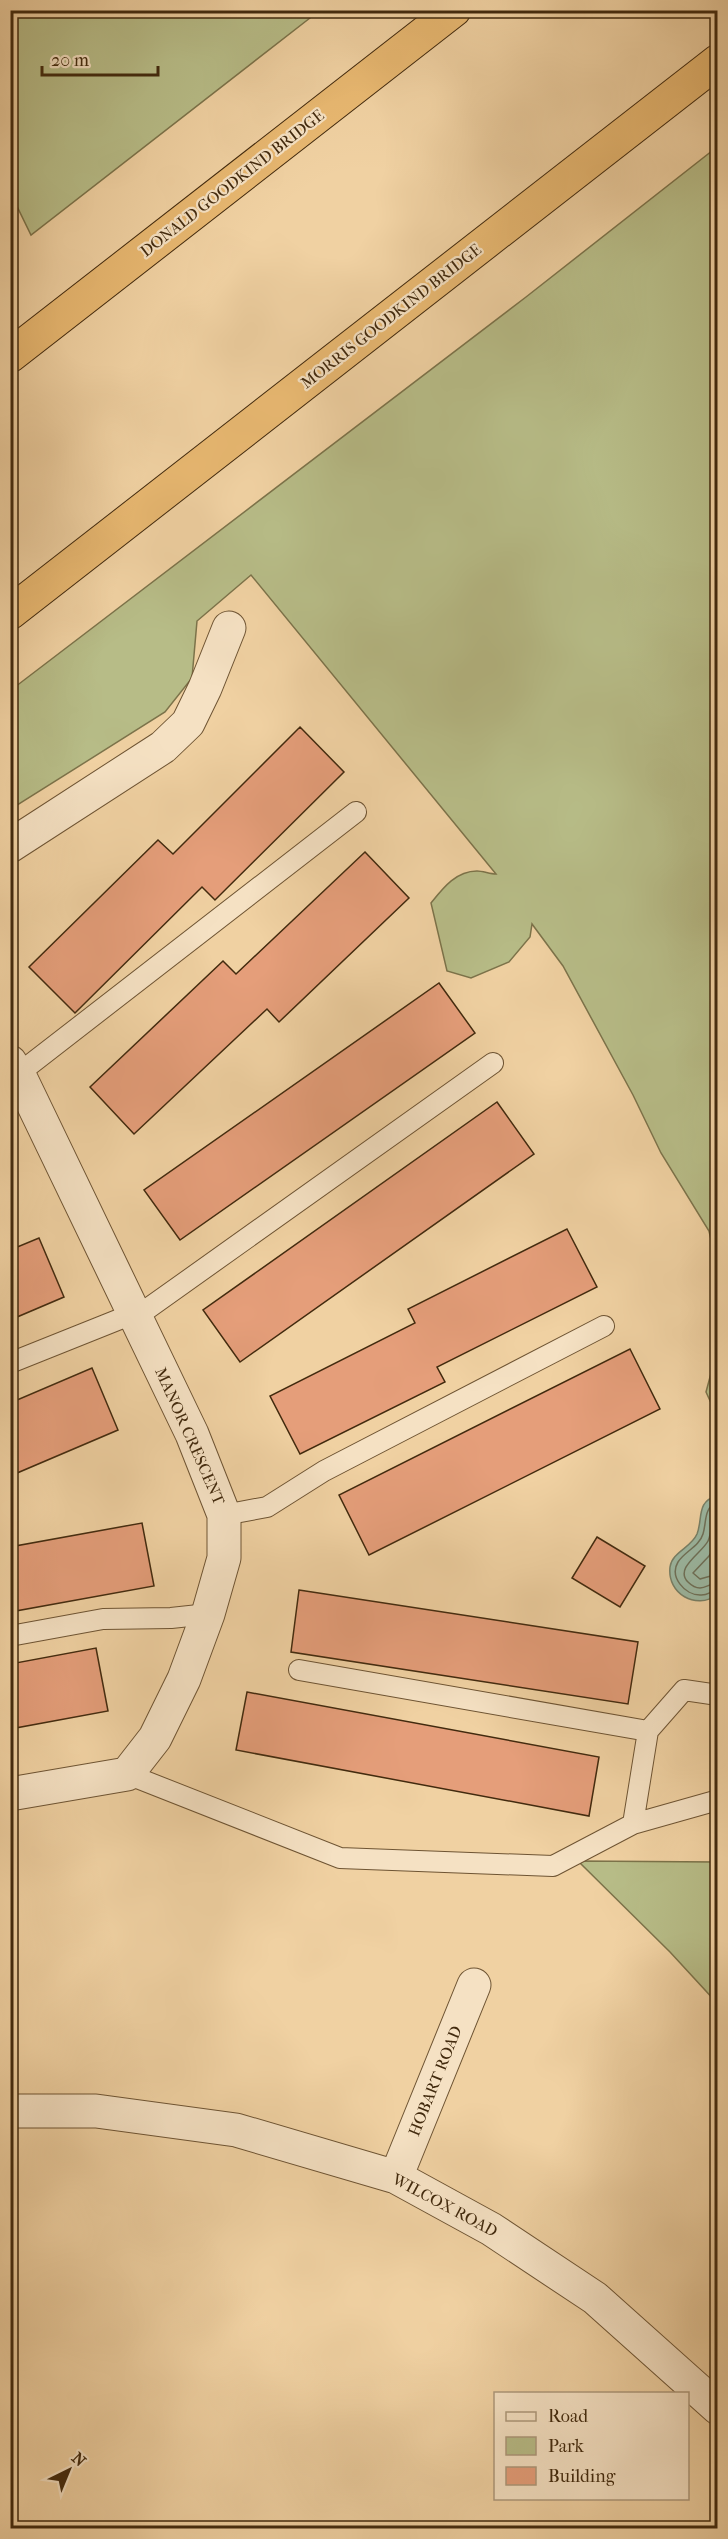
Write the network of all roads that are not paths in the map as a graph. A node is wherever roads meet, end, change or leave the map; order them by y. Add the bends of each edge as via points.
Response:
1 (454, 10) edge
2 (717, 61) edge
3 (10, 357) edge
4 (10, 613) edge
5 (229, 628) dead end
6 (356, 812) dead end
7 (10, 846) edge
8 (493, 1063) dead end
9 (14, 1068) edge
10 (135, 1315) junction
11 (604, 1326) dead end
12 (10, 1363) edge
13 (224, 1515) junction
14 (208, 1614) junction
15 (10, 1636) edge
16 (298, 1670) dead end
17 (717, 1695) edge
18 (648, 1731) junction
19 (127, 1774) junction
20 (10, 1794) edge
21 (717, 1800) edge
22 (633, 1824) junction
23 (474, 1985) dead end
24 (10, 2111) edge
25 (396, 2177) junction
26 (717, 2408) edge

1 - 3 highway, DONALD GOODKIND BRIDGE
2 - 4 highway, MORRIS GOODKIND BRIDGE
5 - 7 street via 188,723 163,747
6 - 9 lane
8 - 10 lane
9 - 10 street, MANOR CRESCENT
10 - 12 lane
10 - 13 street, MANOR CRESCENT via 192,1434
11 - 13 lane via 324,1471 267,1507
13 - 14 street, MANOR CRESCENT via 225,1558
14 - 15 lane via 102,1619
14 - 19 street, MANOR CRESCENT via 184,1679 155,1738
16 - 18 lane
17 - 18 lane via 684,1690
18 - 22 lane
19 - 20 street
19 - 22 lane via 340,1858 553,1866
21 - 22 lane
23 - 25 street, HOBART ROAD
24 - 25 street, WILCOX ROAD via 96,2111 236,2130
25 - 26 street, WILCOX ROAD via 491,2229 595,2298

